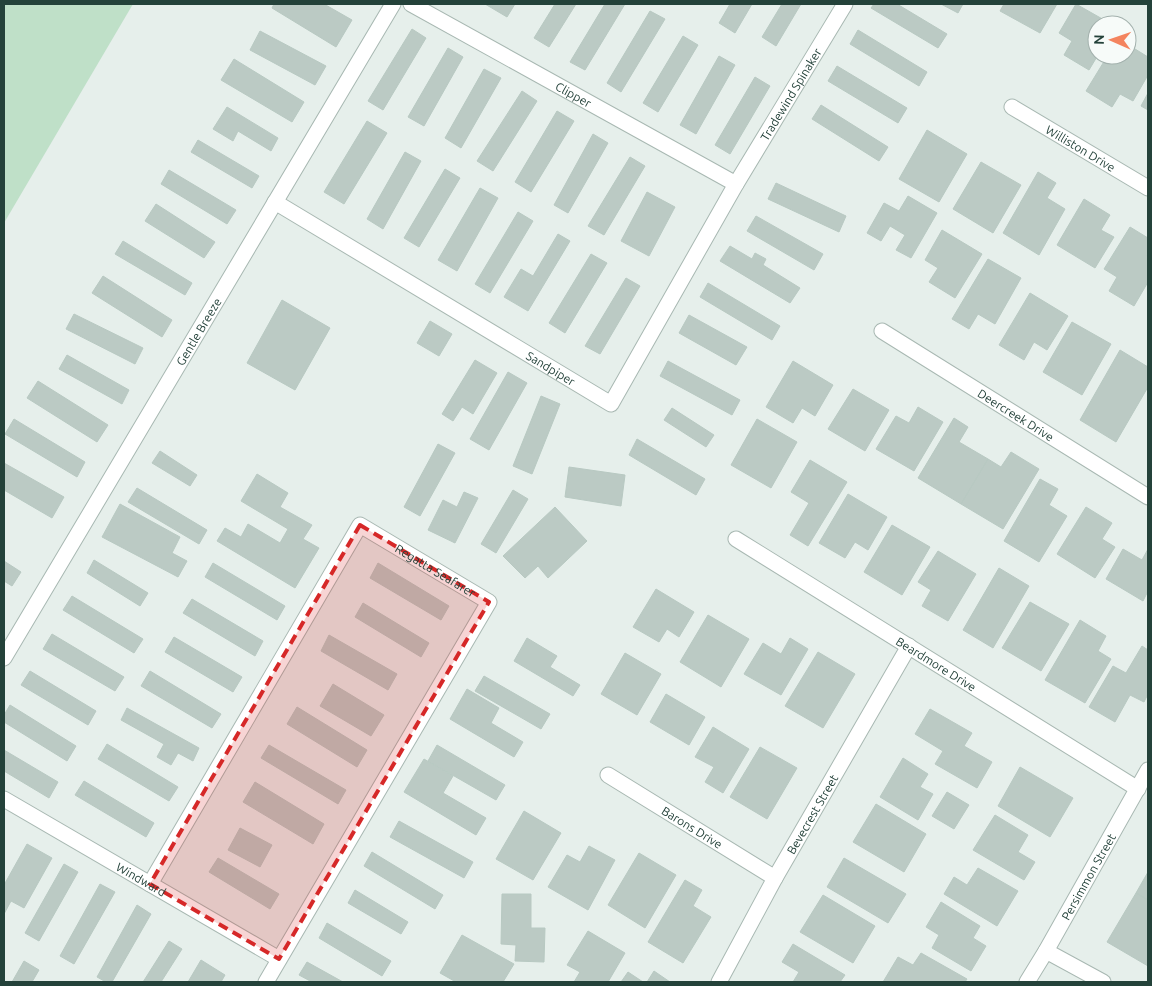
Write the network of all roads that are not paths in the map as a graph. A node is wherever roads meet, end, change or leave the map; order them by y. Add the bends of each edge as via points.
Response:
1 (393, 4) edge
2 (411, 4) edge
3 (846, 4) edge
4 (1012, 108) dead end
5 (736, 184) junction
6 (1148, 188) edge
7 (274, 202) junction
8 (882, 331) dead end
9 (1148, 497) edge
10 (736, 539) dead end
11 (908, 646) junction
12 (4, 658) edge
13 (1148, 770) edge
14 (608, 775) dead end
15 (1138, 789) junction
16 (4, 799) edge
17 (775, 878) junction
18 (150, 884) junction
19 (1046, 951) junction
20 (279, 959) junction
21 (266, 982) edge
22 (719, 982) edge
23 (1027, 982) edge
24 (1103, 982) edge

1 - 7 street, Gentle Breeze
2 - 5 street, Clipper
3 - 5 street, Tradewind Spinaker
4 - 6 street, Williston Drive
5 - 7 street, Sandpiper via 611,404
7 - 12 street, Gentle Breeze
8 - 9 street, Deercreek Drive
10 - 11 street, Beardmore Drive
11 - 15 street, Beardmore Drive
11 - 17 street, Bevecrest Street
13 - 15 street, Persimmon Street
14 - 17 street, Barons Drive
15 - 19 street, Persimmon Street
16 - 18 street, Windward
17 - 22 street, Bevecrest Street
18 - 20 street, Windward
18 - 20 street, Regatta Seafarer via 360,525 489,602
19 - 23 street, Persimmon Street
19 - 24 street
20 - 21 street, Regatta Seafarer

